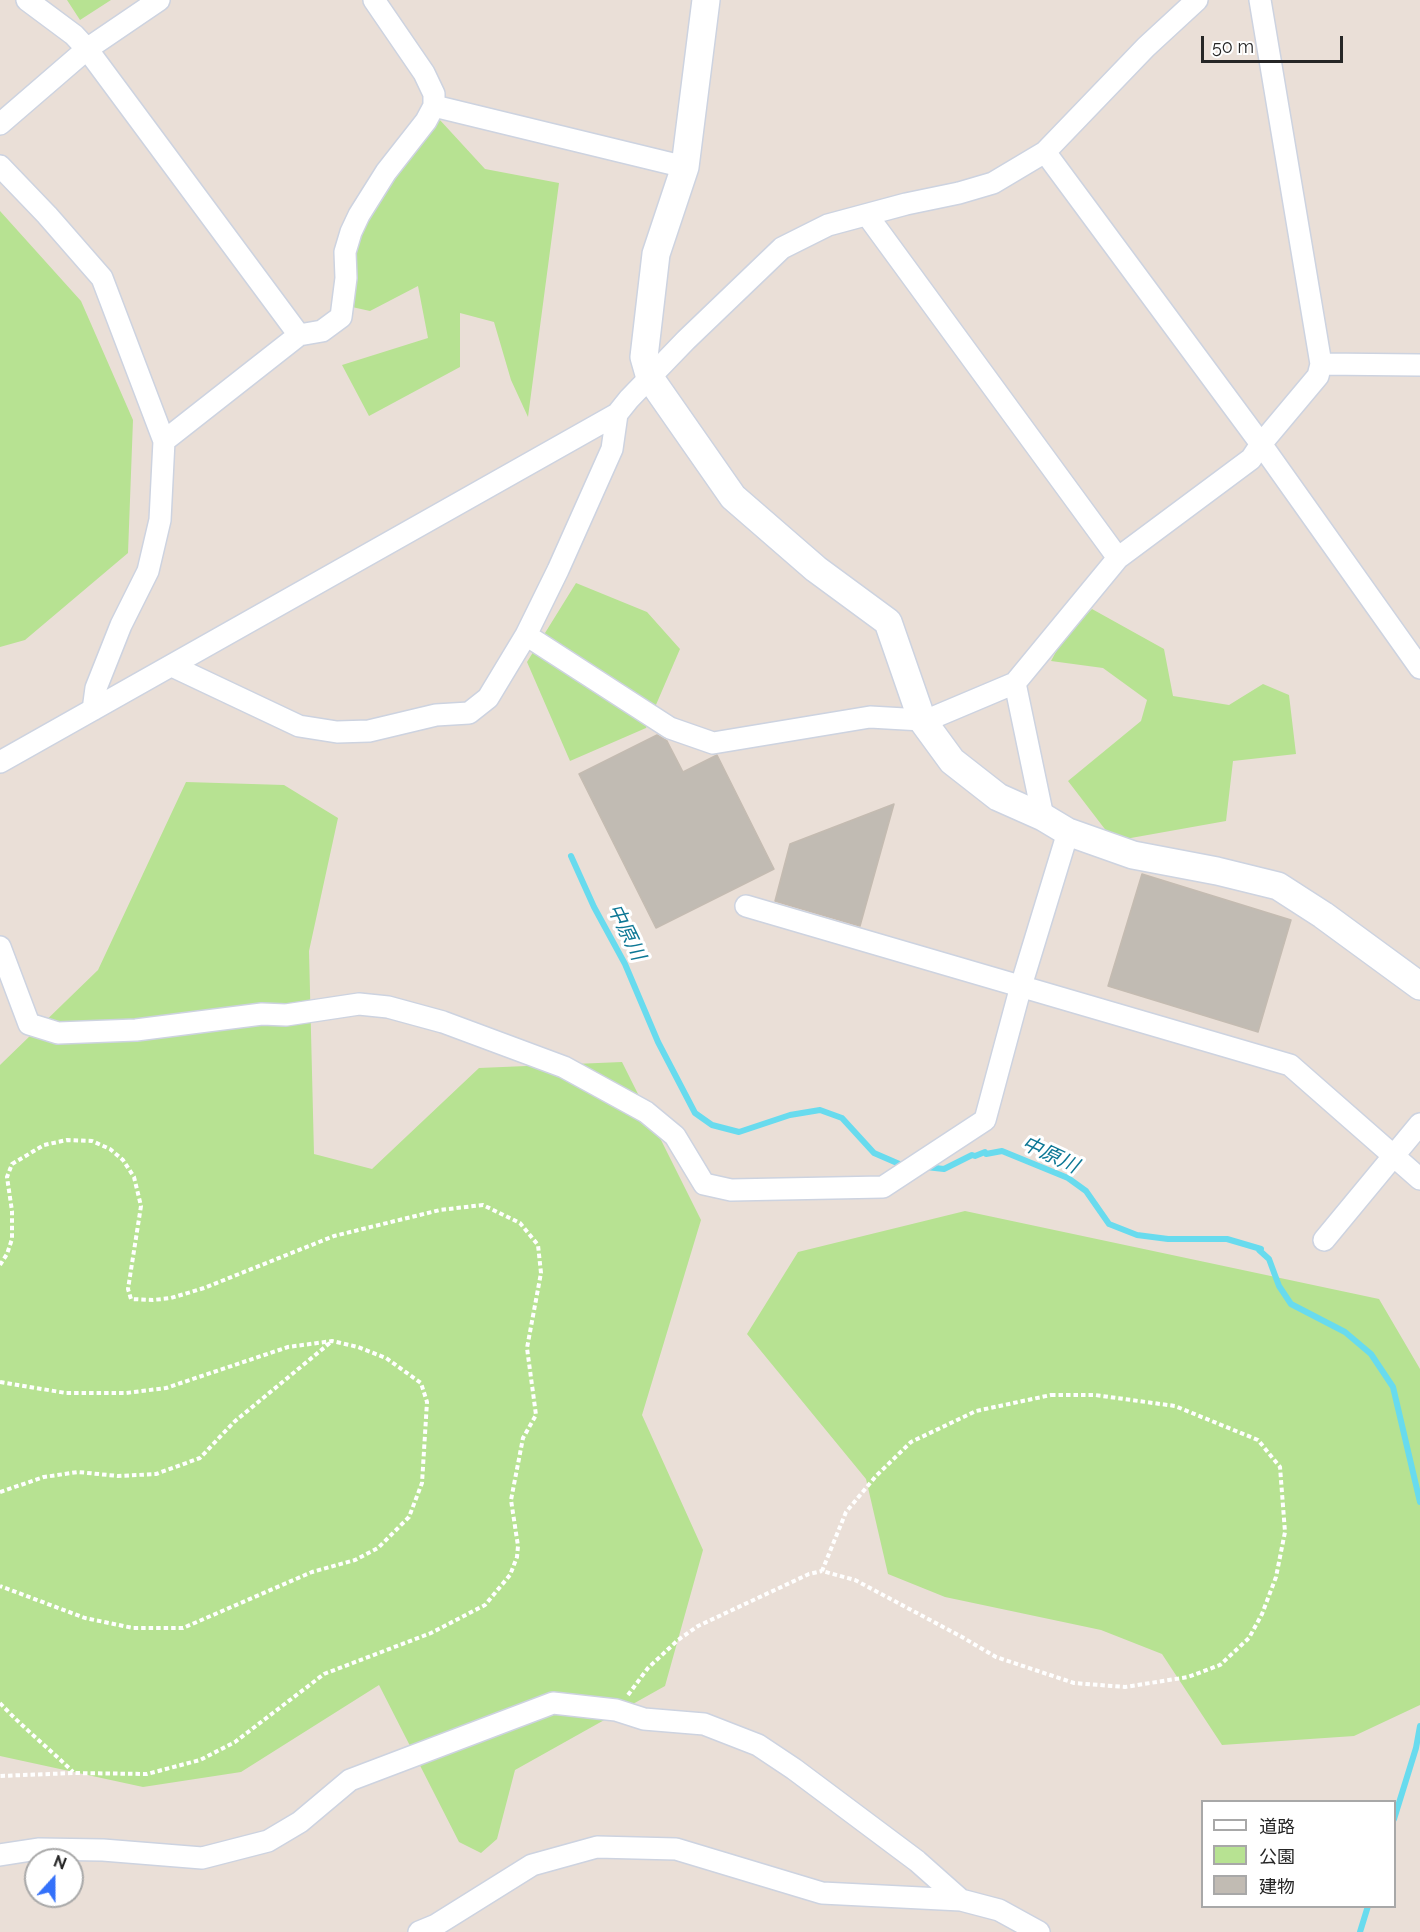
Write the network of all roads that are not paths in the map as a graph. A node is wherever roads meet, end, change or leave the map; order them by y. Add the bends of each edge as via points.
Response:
1 (27, 0) edge
2 (159, 0) edge
3 (374, 0) edge
4 (706, 0) edge
5 (1197, 0) edge
6 (1260, 0) edge
7 (87, 49) junction
8 (434, 106) junction
9 (0, 124) edge
10 (1046, 152) junction
11 (0, 166) edge
12 (685, 167) junction
13 (867, 215) junction
14 (299, 335) junction
15 (1321, 364) junction
16 (1420, 365) edge
17 (650, 378) junction
18 (617, 414) junction
19 (164, 441) junction
20 (1261, 444) junction
21 (1118, 558) junction
22 (526, 635) junction
23 (172, 666) junction
24 (1420, 668) edge
25 (1015, 682) junction
26 (93, 710) junction
27 (922, 720) junction
28 (0, 762) edge
29 (1044, 817) junction
30 (1068, 832) junction
31 (746, 906) dead end
32 (0, 947) edge
33 (1021, 986) junction
34 (1420, 986) edge
35 (1420, 1124) edge
36 (1394, 1156) junction
37 (1420, 1179) edge
38 (1324, 1240) dead end
39 (0, 1855) edge
40 (961, 1900) junction
41 (419, 1932) edge
42 (1039, 1932) edge

1 - 7 street
2 - 7 street
3 - 8 street via 424,73 434,94
4 - 12 street
5 - 10 street via 1146,47
6 - 15 street
7 - 9 street
7 - 14 street
8 - 12 street
8 - 14 street via 386,172 351,232 345,252 341,317 322,331
10 - 13 street via 993,183
10 - 20 street
11 - 19 street via 102,278
12 - 17 street via 656,254 644,357
13 - 17 street via 828,225 782,248
13 - 21 street
14 - 19 street
15 - 16 street
15 - 20 street via 1318,376
17 - 18 street
17 - 27 street via 733,497 816,569 888,622
18 - 22 street via 612,449
18 - 23 street
19 - 26 street via 160,520 148,571 96,688
20 - 21 street via 1251,459
20 - 24 street
21 - 25 street
22 - 23 street via 488,698 469,713 436,715 369,731 337,732 299,726
22 - 27 street via 670,728 713,743 870,717
23 - 26 street
25 - 27 street
25 - 29 street
26 - 28 street
27 - 29 street via 952,761 998,797
29 - 30 street
30 - 33 street
30 - 34 street via 1133,855 1278,886
31 - 33 street
32 - 33 street via 29,1024 58,1033 136,1030 262,1014 286,1016 359,1004 388,1007 443,1022 564,1067 646,1112 675,1136 704,1184 731,1190 884,1187 985,1120
33 - 36 street via 1290,1065
35 - 36 street
36 - 37 street
36 - 38 street
39 - 40 street via 49,1849 202,1858 268,1841 300,1822 350,1780 553,1703 616,1710 644,1719 704,1724 758,1745 917,1861
40 - 41 street via 822,1893 676,1849 597,1847 532,1865
40 - 42 street via 999,1910

